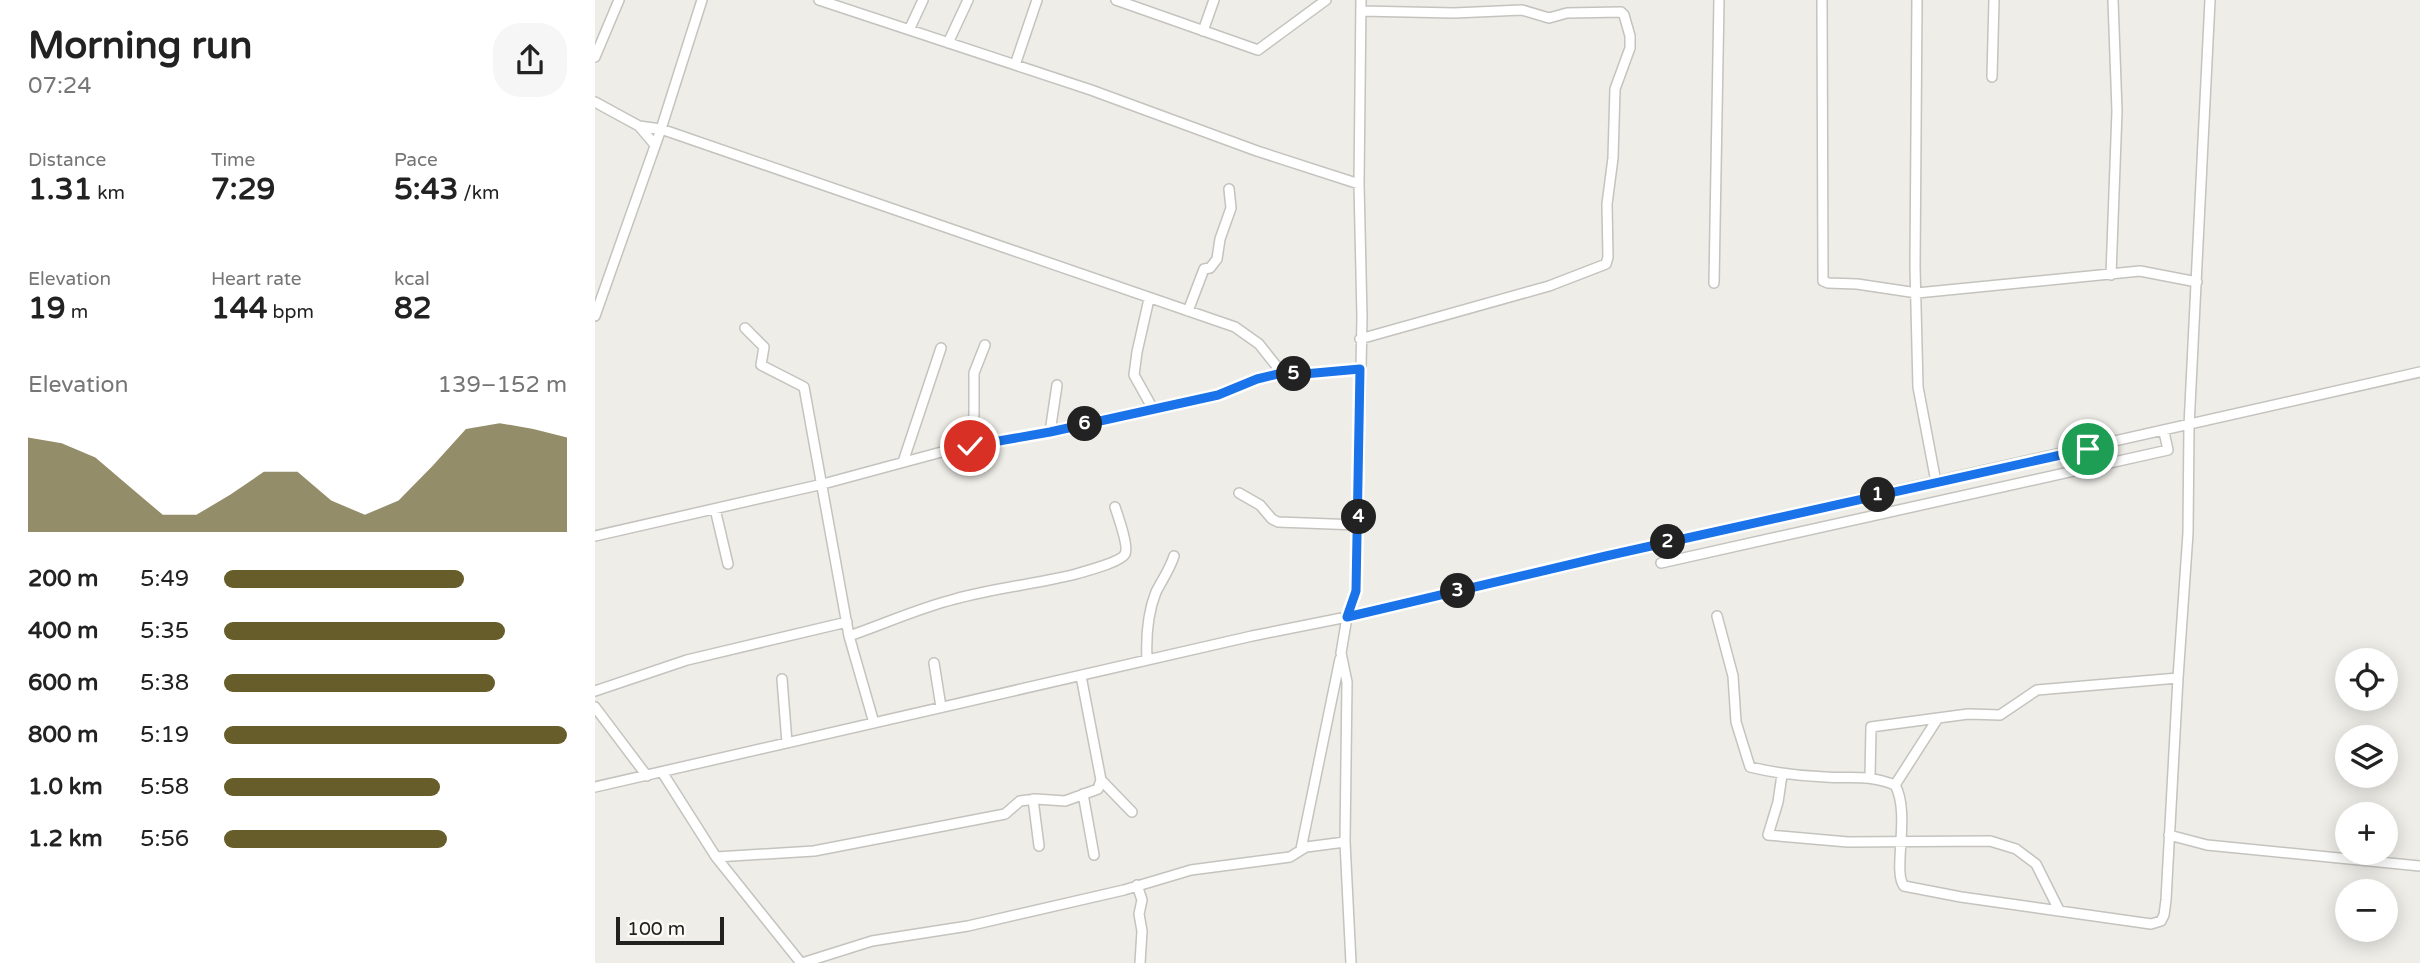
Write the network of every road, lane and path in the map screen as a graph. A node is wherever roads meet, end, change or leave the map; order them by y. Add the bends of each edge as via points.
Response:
1 (619, 0) edge
2 (702, 0) edge
3 (819, 0) edge
4 (923, 0) edge
5 (968, 0) edge
6 (1037, 0) edge
7 (1117, 0) edge
8 (1214, 0) edge
9 (1326, 0) edge
10 (1361, 0) edge
11 (1719, 0) edge
12 (1822, 0) edge
13 (1917, 0) edge
14 (1994, 0) edge
15 (2113, 0) edge
16 (2210, 0) edge
17 (1361, 11) junction
18 (909, 30) junction
19 (1203, 31) junction
20 (948, 43) junction
21 (595, 57) edge
22 (1015, 65) junction
23 (1992, 76) dead end
24 (595, 102) edge
25 (639, 126) junction
26 (661, 129) junction
27 (655, 145) junction
28 (1359, 184) junction
29 (1229, 189) dead end
30 (2111, 275) junction
31 (2197, 282) junction
32 (1714, 283) dead end
33 (1917, 293) junction
34 (1149, 299) junction
35 (1188, 311) junction
36 (595, 316) edge
37 (745, 328) dead end
38 (1360, 339) junction
39 (985, 345) dead end
40 (941, 348) dead end
41 (1360, 369) junction
42 (1282, 373) junction
43 (2420, 373) edge
44 (1057, 385) dead end
45 (1153, 409) junction
46 (2189, 426) junction
47 (1050, 432) junction
48 (2164, 432) junction
49 (970, 446) junction
50 (903, 462) junction
51 (1936, 482) junction
52 (823, 484) junction
53 (1239, 492) dead end
54 (1115, 507) dead end
55 (715, 509) junction
56 (1359, 525) junction
57 (595, 536) edge
58 (1174, 556) dead end
59 (1661, 563) dead end
60 (728, 564) dead end
61 (1717, 616) dead end
62 (1347, 617) junction
63 (847, 622) junction
64 (849, 636) junction
65 (1341, 653) junction
66 (1147, 660) junction
67 (934, 663) dead end
68 (1081, 676) junction
69 (2178, 678) junction
70 (782, 679) dead end
71 (595, 691) edge
72 (595, 707) edge
73 (941, 707) junction
74 (1938, 719) junction
75 (874, 723) junction
76 (787, 743) junction
77 (662, 772) junction
78 (1782, 775) junction
79 (647, 776) junction
80 (1870, 776) junction
81 (1101, 780) junction
82 (1895, 785) junction
83 (595, 788) edge
84 (1083, 794) junction
85 (1033, 799) junction
86 (1132, 812) dead end
87 (2169, 835) junction
88 (1902, 840) junction
89 (1345, 842) junction
90 (1039, 846) dead end
91 (1301, 849) junction
92 (1094, 855) dead end
93 (716, 857) junction
94 (2420, 866) edge
95 (1137, 885) junction
96 (2059, 910) junction
97 (801, 963) edge
98 (1140, 963) edge
99 (1351, 963) edge

1 - 21 street
2 - 26 street
3 - 18 street
4 - 18 street
5 - 20 street
6 - 22 street
7 - 19 street
8 - 19 street
9 - 19 street via 1258,50
10 - 17 street
11 - 32 street
12 - 33 street via 1823,281
13 - 33 street
14 - 23 street
15 - 30 street via 2117,111
16 - 31 street
17 - 28 street
17 - 38 street via 1522,10 1549,18 1621,12 1631,41 1615,89 1606,264 1549,286
18 - 20 street
20 - 22 street
22 - 28 street
24 - 25 street
25 - 26 street
25 - 27 street
26 - 27 street
26 - 34 street
27 - 36 street
28 - 38 street
29 - 35 street via 1231,208 1217,259 1204,269
30 - 31 street via 2140,271
30 - 33 street
31 - 46 street
33 - 51 street via 1918,387
34 - 35 street
34 - 45 street via 1134,375
35 - 42 street via 1235,327 1259,344
37 - 52 street via 764,347 761,365 804,387
38 - 41 street
39 - 49 street via 974,373
40 - 50 street
41 - 42 street
41 - 56 street
42 - 45 street via 1218,395
43 - 46 street
44 - 47 street
45 - 47 street
46 - 48 street
46 - 69 street via 2188,533
47 - 49 street
48 - 51 street
48 - 59 street via 2168,450
49 - 50 street
50 - 52 street
51 - 62 street
52 - 55 street
52 - 63 street
53 - 56 street via 1278,522
54 - 64 street via 1127,547 1120,559 1057,579 954,599
55 - 57 street
55 - 60 street
56 - 62 street via 1356,591
58 - 66 street via 1155,595 1146,638
61 - 78 street via 1733,676 1736,722 1750,767
62 - 65 street
62 - 66 street
63 - 64 street
63 - 71 street via 687,660
64 - 75 street
65 - 89 street via 1347,682
65 - 91 street
66 - 68 street
67 - 73 street
68 - 73 street
68 - 81 street
69 - 74 street via 2037,690 2000,715
69 - 87 street
70 - 76 street
72 - 79 street
73 - 75 street
74 - 80 street via 1871,727
74 - 82 street
75 - 76 street
76 - 77 street
77 - 79 street
77 - 93 street
78 - 80 street
78 - 88 street via 1768,835 1848,842
79 - 83 street
80 - 82 street
81 - 84 street via 1098,789
81 - 86 street
82 - 88 street via 1901,796
84 - 85 street via 1065,801
84 - 92 street
85 - 90 street
85 - 93 street via 1020,801 1005,814 814,851
87 - 94 street via 2207,845
87 - 96 street via 2161,921 2151,924
88 - 96 street via 1990,841 2016,849 2036,864
88 - 96 street via 1899,880 1907,887
89 - 91 street
89 - 99 street
91 - 95 street via 1290,858 1191,870
93 - 97 street
95 - 97 street via 968,926 872,941
95 - 98 street via 1142,900

